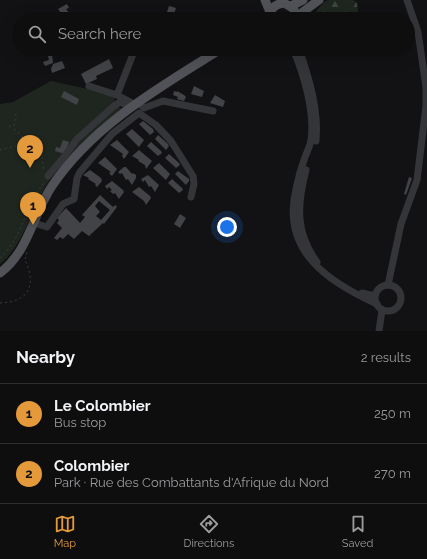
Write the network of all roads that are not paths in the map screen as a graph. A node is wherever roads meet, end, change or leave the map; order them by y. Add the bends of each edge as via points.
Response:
1 (265, 0) edge
2 (303, 0) edge
3 (318, 0) edge
4 (407, 0) edge
5 (278, 2) edge
6 (291, 6) junction
7 (268, 12) edge
8 (271, 12) edge
9 (294, 12) edge
10 (303, 12) edge
11 (411, 12) edge
12 (415, 23) edge
13 (132, 56) edge
14 (210, 56) edge
15 (295, 56) edge
16 (301, 56) edge
17 (90, 86) dead end
18 (117, 94) junction
19 (134, 104) junction
20 (213, 111) dead end
21 (425, 140) edge
22 (424, 149) edge
23 (48, 176) road end
24 (191, 197) dead end
25 (34, 223) junction
26 (0, 273) edge
27 (388, 285) junction
28 (375, 296) junction
29 (376, 304) junction
30 (382, 310) junction
31 (379, 331) edge

1 - 7 main road
2 - 6 main road
3 - 10 main road
4 - 11 street
5 - 6 main road
5 - 8 main road
6 - 9 main road
12 - 21 street via 426,87
13 - 18 street
14 - 19 main road
15 - 29 street via 312,124 311,142 295,191 294,214 301,246 307,257 322,272
16 - 28 street via 314,101 317,124 316,144 309,158 300,193 299,215 304,239 311,254 325,269 361,292
17 - 18 street
18 - 19 street
19 - 20 street via 144,108 163,100
19 - 23 street via 120,102 114,106 76,139
19 - 25 main road via 94,138 61,174 44,200
21 - 22 street
22 - 27 street via 417,180 401,224
24 - 25 street via 193,176 171,141 156,125 139,113 112,134 80,172 74,199 63,204 47,227
25 - 26 main road via 19,254
27 - 28 street via 380,288
27 - 30 street via 399,291 401,300 395,310
28 - 29 street
29 - 30 street
30 - 31 street

